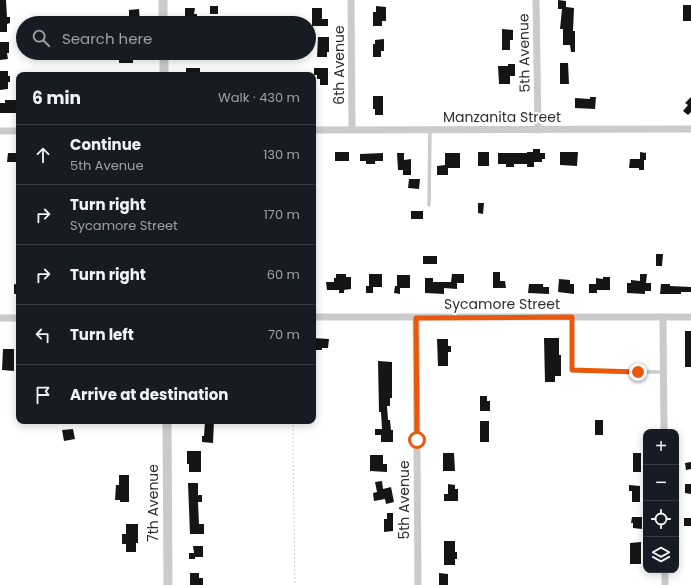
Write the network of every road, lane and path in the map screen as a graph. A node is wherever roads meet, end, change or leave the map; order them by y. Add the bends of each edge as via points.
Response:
1 (163, 0) edge
2 (351, 0) edge
3 (536, 0) edge
4 (163, 16) edge
5 (164, 60) edge
6 (164, 72) edge
7 (691, 129) edge
8 (16, 130) edge
9 (316, 130) edge
10 (352, 130) junction
11 (430, 130) junction
12 (538, 130) junction
13 (0, 131) edge
14 (429, 205) dead end
15 (316, 317) edge
16 (572, 317) junction
17 (663, 317) junction
18 (691, 317) edge
19 (0, 318) edge
20 (16, 318) edge
21 (416, 318) junction
22 (664, 372) junction
23 (167, 424) edge
24 (293, 424) edge
25 (664, 429) edge
26 (665, 573) edge
27 (168, 585) edge
28 (295, 585) edge
29 (418, 585) edge
30 (665, 585) edge

1 - 4 street
2 - 10 street, 6th Avenue
3 - 12 street, 5th Avenue
5 - 6 street
7 - 12 street, Manzanita Street
8 - 13 street
9 - 10 street, Manzanita Street
10 - 11 street, Manzanita Street
11 - 12 street, Manzanita Street
11 - 14 lane
15 - 21 street, Sycamore Street
16 - 17 street, Sycamore Street
16 - 21 street, Sycamore Street
16 - 22 lane via 572,370
17 - 18 street, Sycamore Street
17 - 22 street
19 - 20 street
21 - 29 street, 5th Avenue
22 - 25 street
23 - 27 street, 7th Avenue
24 - 28 path
26 - 30 street

